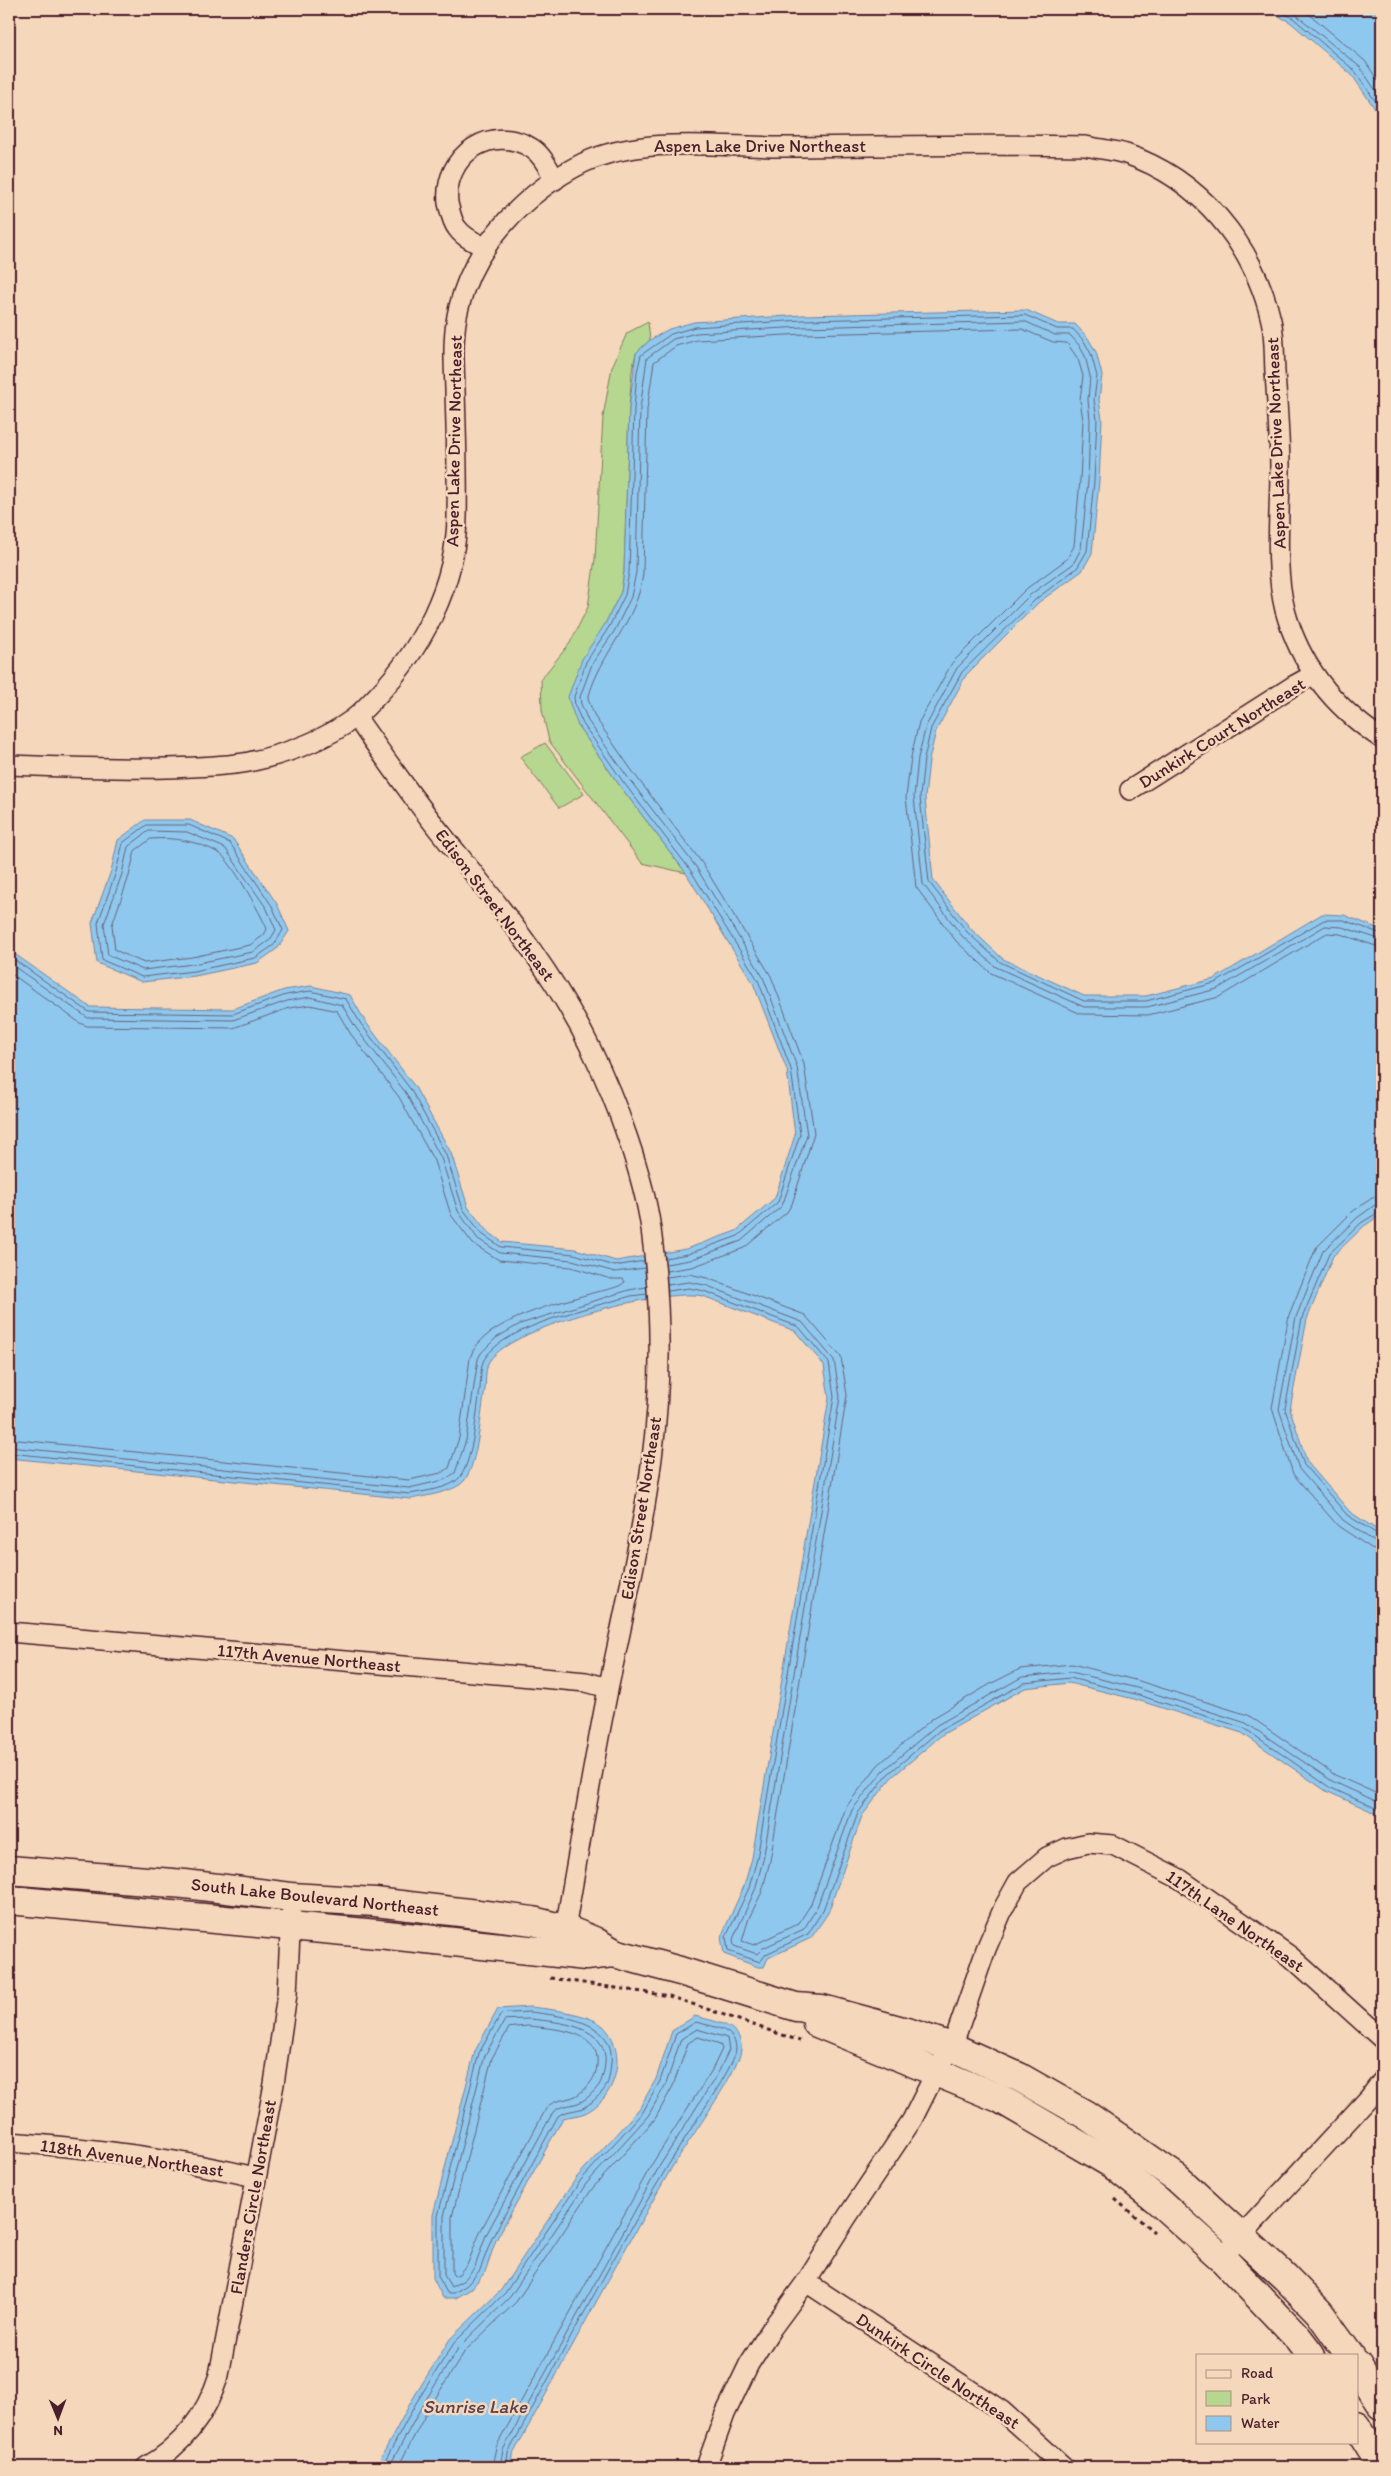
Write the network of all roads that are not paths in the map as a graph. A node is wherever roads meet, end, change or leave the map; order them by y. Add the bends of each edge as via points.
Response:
1 (555, 180) junction
2 (486, 248) junction
3 (1313, 676) junction
4 (356, 717) junction
5 (1382, 739) edge
6 (9, 765) edge
7 (1130, 790) dead end
8 (9, 1632) edge
9 (608, 1688) junction
10 (9, 1870) edge
11 (291, 1897) junction
12 (9, 1900) edge
13 (290, 1926) junction
14 (565, 1930) junction
15 (614, 1953) junction
16 (791, 2004) junction
17 (1382, 2039) edge
18 (952, 2047) junction
19 (936, 2072) junction
20 (1382, 2081) edge
21 (9, 2142) edge
22 (255, 2177) junction
23 (1241, 2235) junction
24 (1222, 2258) junction
25 (806, 2282) junction
26 (1311, 2354) edge
27 (1349, 2354) edge
28 (1358, 2367) edge
29 (1382, 2405) edge
30 (1358, 2428) edge
31 (146, 2467) edge
32 (706, 2467) edge
33 (1064, 2467) edge
34 (1382, 2467) edge

1 - 2 street, Aspen Lake Drive Northeast via 524,202
1 - 2 street via 534,150 521,143 500,140 480,144 463,155 451,172 447,190 450,211 456,227 467,238
1 - 3 street, Aspen Lake Drive Northeast via 584,163 613,152 667,145 1085,146 1125,154 1159,167 1214,208 1252,268 1272,321 1280,458 1280,578 1285,609
2 - 4 street, Aspen Lake Drive Northeast via 459,304 454,338 457,520 453,555 442,595 410,658
3 - 5 street, Aspen Lake Drive Northeast via 1339,706
3 - 7 street, Dunkirk Court Northeast
4 - 6 street, Aspen Lake Drive Northeast via 330,734 288,751 247,762 205,767 137,768
4 - 9 street, Edison Street Northeast via 443,835 497,901 565,1002 591,1049 619,1115 650,1226 659,1374 652,1457 634,1569
8 - 9 street, 117th Avenue Northeast via 586,1682
9 - 14 street, Edison Street Northeast
10 - 11 street, South Lake Boulevard Northeast via 230,1888
11 - 13 street, Flanders Circle Northeast
11 - 14 street, South Lake Boulevard Northeast via 428,1908 533,1921
12 - 13 street, South Lake Boulevard Northeast
13 - 15 street, South Lake Boulevard Northeast via 586,1956
13 - 22 street, Flanders Circle Northeast via 287,1994
14 - 15 street, South Lake Boulevard Northeast
15 - 16 street, South Lake Boulevard Northeast
16 - 18 street, South Lake Boulevard Northeast via 822,2009
16 - 19 street, South Lake Boulevard Northeast via 810,2020
17 - 18 street, 117th Lane Northeast via 1290,1956 1180,1879 1113,1845 1088,1844 1046,1857 1018,1882 986,1949
18 - 19 street, 117th Lane Northeast
18 - 23 street, South Lake Boulevard Northeast via 1019,2077 1094,2120 1177,2178
19 - 24 street, South Lake Boulevard Northeast via 999,2098 1112,2164
19 - 25 street via 912,2120
20 - 23 street
21 - 22 street, 118th Avenue Northeast via 161,2158
22 - 31 street, Flanders Circle Northeast via 232,2310 211,2400 178,2444
23 - 24 street
23 - 27 street, South Lake Boulevard Northeast via 1319,2312
24 - 26 street, South Lake Boulevard Northeast
25 - 32 street via 749,2364 725,2414
25 - 33 street, Dunkirk Circle Northeast via 1002,2411
28 - 29 street
30 - 34 street

